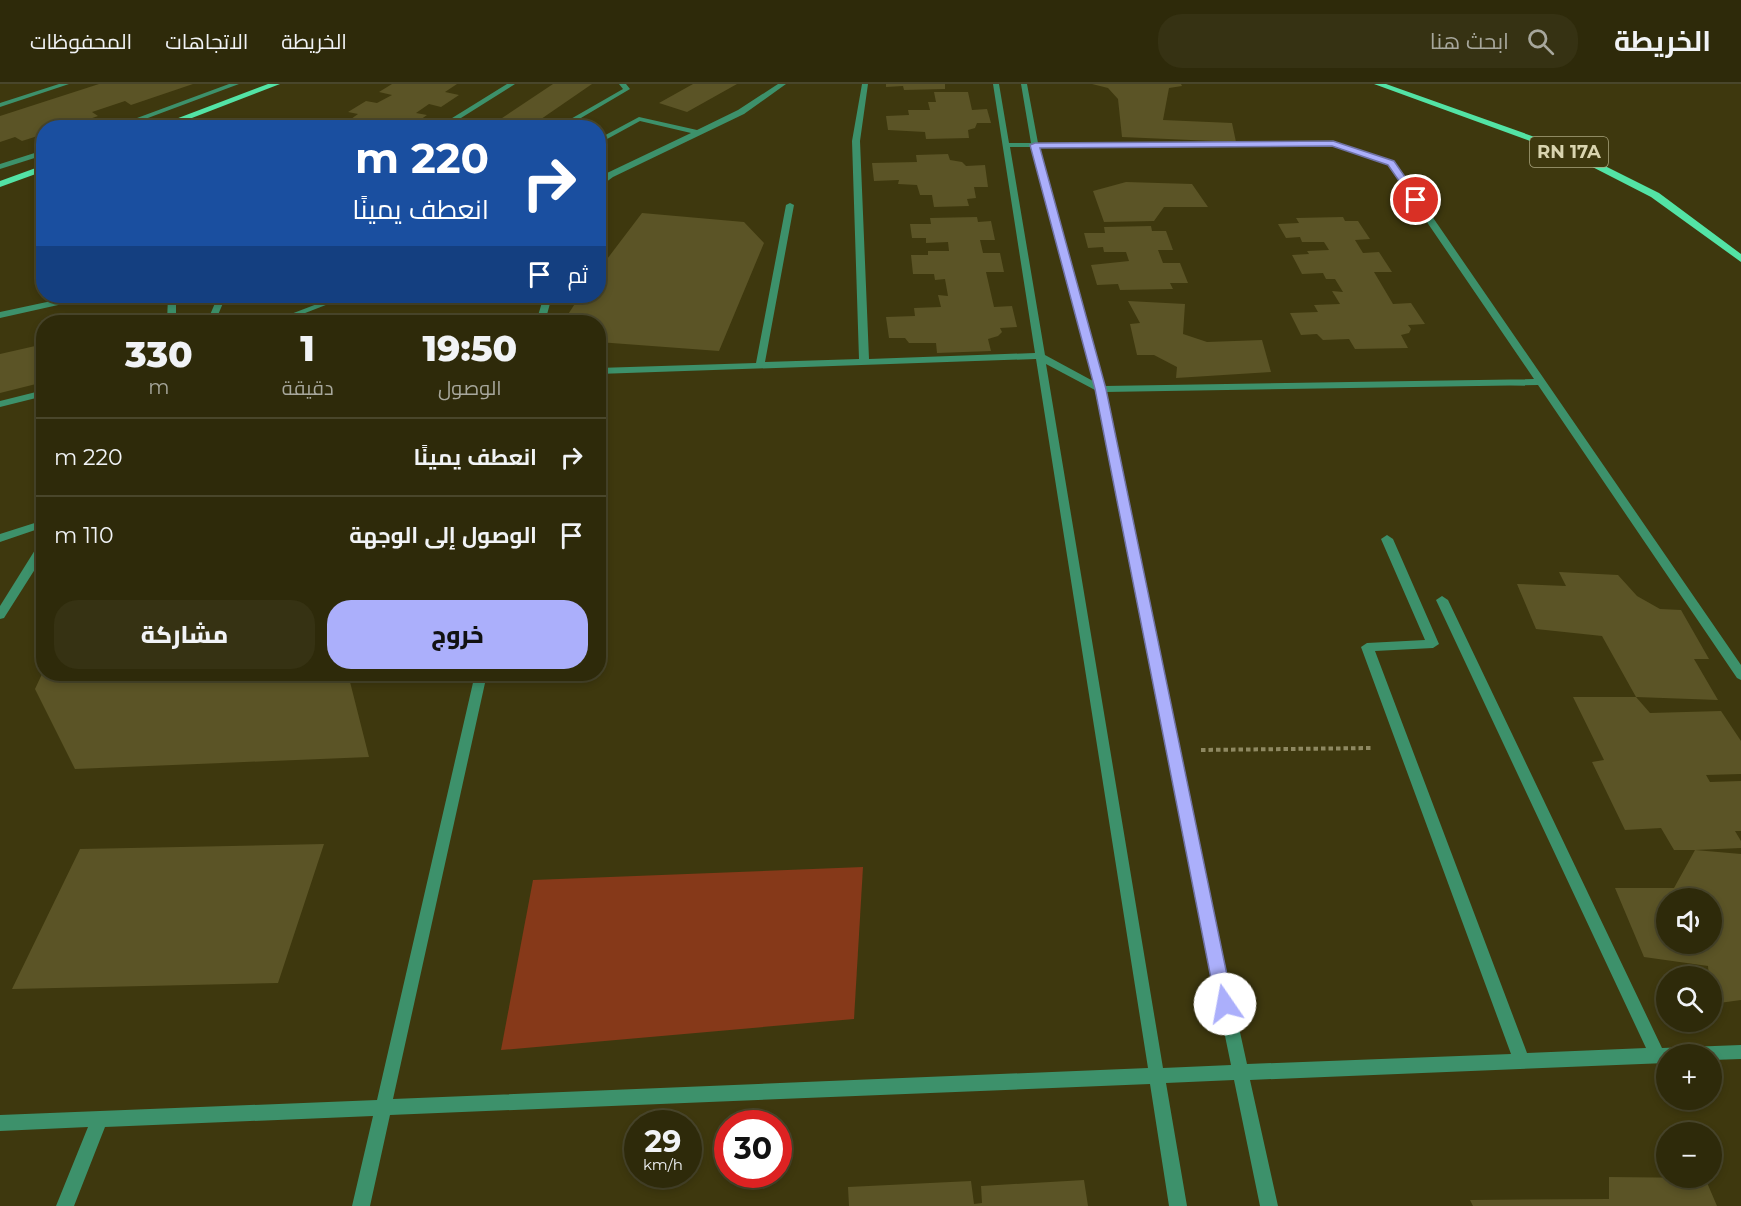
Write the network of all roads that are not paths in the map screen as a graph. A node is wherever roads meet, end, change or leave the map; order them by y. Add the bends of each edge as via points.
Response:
1 (66, 84) edge
2 (236, 84) edge
3 (276, 84) edge
4 (512, 84) edge
5 (622, 84) edge
6 (783, 84) edge
7 (866, 84) edge
8 (996, 84) edge
9 (1024, 84) edge
10 (1378, 84) edge
11 (0, 105) edge
12 (135, 120) edge
13 (178, 120) edge
14 (452, 120) edge
15 (572, 120) edge
16 (695, 132) junction
17 (606, 138) edge
18 (1035, 145) junction
19 (1006, 146) junction
20 (36, 155) edge
21 (0, 167) edge
22 (36, 171) edge
23 (606, 174) edge
24 (610, 175) junction
25 (606, 179) edge
26 (0, 184) edge
27 (790, 205) dead end
28 (1741, 259) edge
29 (54, 303) edge
30 (326, 303) edge
31 (0, 315) edge
32 (293, 315) edge
33 (1039, 356) junction
34 (864, 362) junction
35 (760, 366) junction
36 (606, 371) edge
37 (1541, 382) junction
38 (1100, 389) junction
39 (36, 395) edge
40 (0, 404) edge
41 (36, 526) edge
42 (0, 538) edge
43 (1387, 539) dead end
44 (36, 558) edge
45 (1442, 600) dead end
46 (0, 615) edge
47 (1741, 675) edge
48 (479, 681) edge
49 (1661, 1044) edge
50 (1741, 1052) edge
51 (1722, 1053) edge
52 (1656, 1055) edge
53 (1522, 1062) junction
54 (1239, 1073) junction
55 (1156, 1076) junction
56 (383, 1108) junction
57 (100, 1119) junction
58 (0, 1124) edge
59 (65, 1206) edge
60 (361, 1206) edge
61 (1179, 1206) edge
62 (1269, 1206) edge

1 - 11 street
2 - 12 street
3 - 13 main road
4 - 14 street
5 - 15 street via 627,89
6 - 16 street via 741,112
7 - 34 street via 856,141
8 - 19 street
9 - 18 street
10 - 28 main road, RN 17A via 1574,154 1655,195
16 - 17 street via 639,119
16 - 24 street
18 - 19 street
18 - 37 street via 1333,144 1391,163
18 - 38 street
19 - 33 street
20 - 21 street
22 - 26 main road
23 - 24 street
24 - 25 street
27 - 35 street
29 - 31 street
30 - 32 street
33 - 34 street
33 - 38 street
33 - 55 street
34 - 35 street
35 - 36 street
37 - 38 street
37 - 47 street
38 - 54 street
39 - 40 street
41 - 42 street
43 - 53 street via 1433,644 1367,647
44 - 46 street
45 - 49 street
48 - 56 street
50 - 51 street
52 - 53 street
53 - 54 street
54 - 55 street
54 - 62 street
55 - 56 street
55 - 61 street
56 - 57 street
56 - 60 street
57 - 58 street
57 - 59 street

